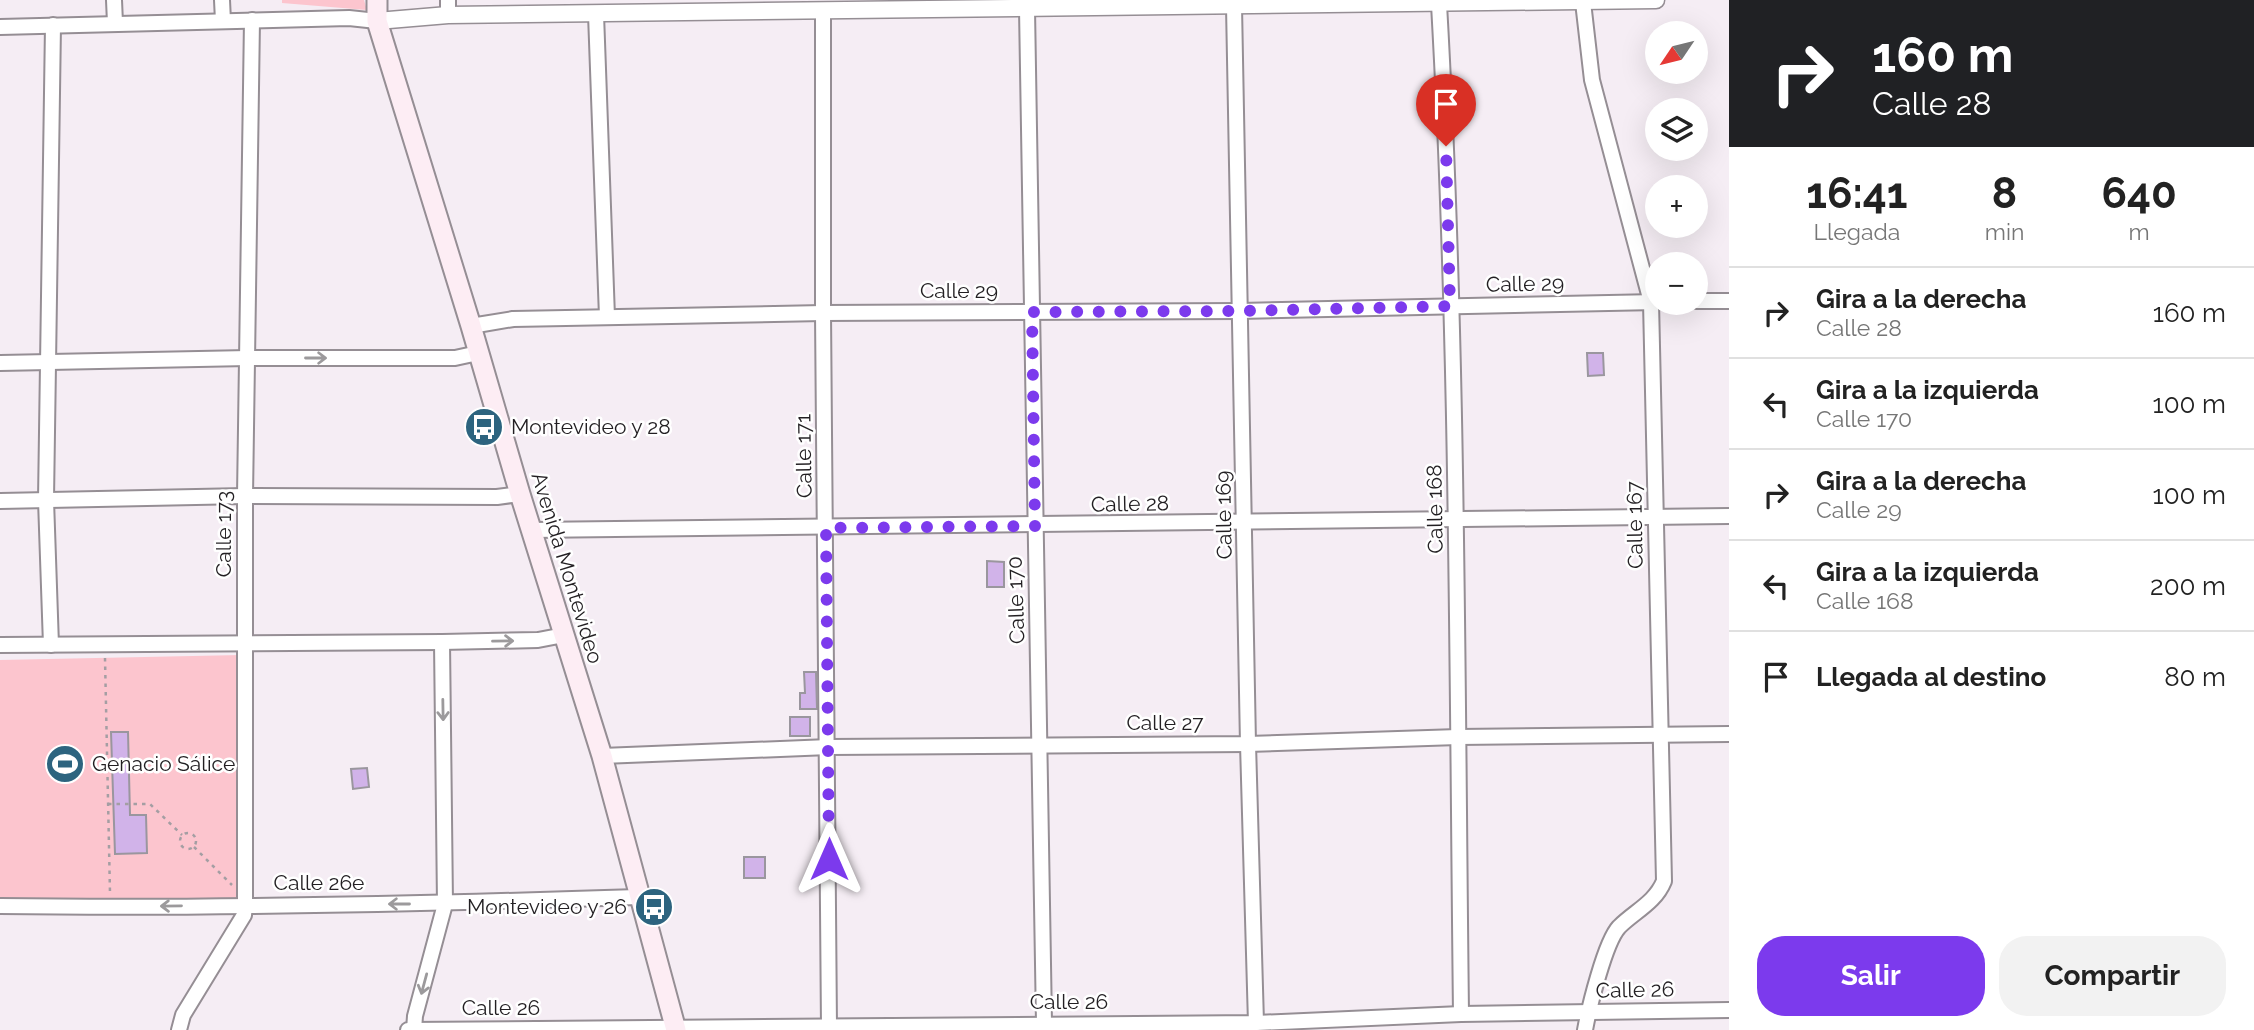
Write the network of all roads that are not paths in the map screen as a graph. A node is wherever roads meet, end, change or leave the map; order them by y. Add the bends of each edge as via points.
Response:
1 (114, 0) edge
2 (222, 0) edge
3 (377, 0) edge
4 (1656, 0) edge
5 (1508, 2) edge
6 (1583, 2) junction
7 (1296, 3) edge
8 (1086, 4) edge
9 (1439, 4) junction
10 (888, 5) edge
11 (663, 6) edge
12 (1234, 6) junction
13 (448, 7) edge
14 (1027, 9) junction
15 (823, 11) junction
16 (596, 14) junction
17 (252, 20) junction
18 (223, 21) junction
19 (377, 21) junction
20 (115, 23) junction
21 (53, 25) junction
22 (0, 27) edge
23 (1645, 270) edge
24 (1708, 301) edge
25 (1729, 301) edge
26 (1645, 302) edge
27 (1450, 306) junction
28 (1240, 311) junction
29 (1032, 312) junction
30 (823, 313) junction
31 (1654, 315) edge
32 (607, 317) junction
33 (471, 326) junction
34 (478, 353) junction
35 (248, 358) junction
36 (50, 362) junction
37 (0, 363) edge
38 (520, 494) junction
39 (245, 496) junction
40 (0, 500) edge
41 (46, 500) junction
42 (1729, 516) edge
43 (1656, 517) junction
44 (1457, 519) junction
45 (1245, 523) junction
46 (1035, 526) junction
47 (826, 528) junction
48 (531, 530) junction
49 (564, 635) junction
50 (442, 642) junction
51 (245, 643) junction
52 (0, 645) edge
53 (51, 645) junction
54 (1729, 734) edge
55 (1660, 735) junction
56 (1458, 737) junction
57 (1248, 744) junction
58 (1041, 745) junction
59 (829, 747) junction
60 (602, 756) junction
61 (638, 897) junction
62 (445, 904) junction
63 (245, 905) junction
64 (0, 906) edge
65 (1729, 1010) edge
66 (1588, 1012) junction
67 (1461, 1014) junction
68 (1044, 1023) junction
69 (1256, 1023) junction
70 (1342, 1025) edge
71 (830, 1027) junction
72 (1083, 1027) edge
73 (676, 1029) edge
74 (179, 1030) edge
75 (408, 1030) edge
76 (414, 1030) edge
77 (1585, 1030) edge

1 - 20 street
2 - 18 street
3 - 19 main road, Avenida Montevideo
4 - 6 street
5 - 6 street
5 - 9 street
6 - 23 street, Calle 167 via 1592,80
7 - 9 street
7 - 12 street
8 - 12 street
8 - 14 street
9 - 27 street, Calle 168
10 - 14 street
10 - 15 street
11 - 15 street
11 - 16 street
12 - 28 street, Calle 169
13 - 16 street
13 - 19 street
14 - 29 street, Calle 170
15 - 30 street, Calle 171
16 - 32 street
17 - 18 street
17 - 19 street
17 - 35 street, Calle 173
18 - 20 street
19 - 33 main road, Avenida Montevideo
20 - 21 street
21 - 22 street
21 - 36 street
24 - 25 street
26 - 27 street, Calle 29
27 - 28 street, Calle 29
27 - 44 street, Calle 168
28 - 29 street, Calle 29
28 - 45 street, Calle 169
29 - 30 street, Calle 29
29 - 46 street, Calle 170
30 - 32 street, Calle 29
30 - 47 street, Calle 171
31 - 43 street, Calle 167
32 - 33 street, Calle 29 via 502,319
33 - 34 main road, Avenida Montevideo
35 -> 34 street via 455,358
34 - 38 main road, Avenida Montevideo
35 - 36 street
35 - 39 street, Calle 173
36 - 37 street
36 - 41 street
38 - 39 street
38 - 48 main road, Avenida Montevideo
39 - 41 street
39 - 51 street, Calle 173
40 - 41 street
41 - 53 street
42 - 43 street, Calle 28
43 - 44 street, Calle 28
43 - 55 street, Calle 167
44 - 45 street, Calle 28
44 - 56 street, Calle 168
45 - 46 street, Calle 28
45 - 57 street, Calle 169
46 - 47 street, Calle 28
46 - 58 street, Calle 170
47 - 48 street, Calle 28
47 - 59 street, Calle 171
48 - 49 main road, Avenida Montevideo
50 -> 49 street via 538,640
49 - 60 main road, Avenida Montevideo
50 - 51 street
50 -> 62 street
51 - 53 street
51 - 63 street, Calle 173
52 - 53 street
54 - 55 street, Calle 27
55 - 56 street, Calle 27
55 - 66 street, Calle 167 via 1664,881 1658,894 1617,929
56 - 57 street, Calle 27
56 - 67 street, Calle 168
57 - 58 street, Calle 27
57 - 69 street, Calle 169
58 - 59 street, Calle 27
58 - 68 street, Calle 170
59 - 60 street, Calle 27
59 - 71 street, Calle 171
60 - 61 main road, Avenida Montevideo
61 - 62 street, Calle 26e
61 - 73 main road, Avenida Montevideo
62 -> 63 street, Calle 26e
62 -> 76 street
63 -> 64 street, Calle 26e
63 - 74 street, Calle 173 via 244,915 183,1015
65 - 66 street, Calle 26
66 - 67 street, Calle 26
66 - 77 street, Calle 167
67 - 70 street, Calle 26
68 - 71 street, Calle 26
68 - 72 street, Calle 26
69 - 70 street, Calle 26
69 - 72 street, Calle 26
71 - 73 street, Calle 26
73 - 76 street, Calle 26
75 - 76 street, Calle 26

